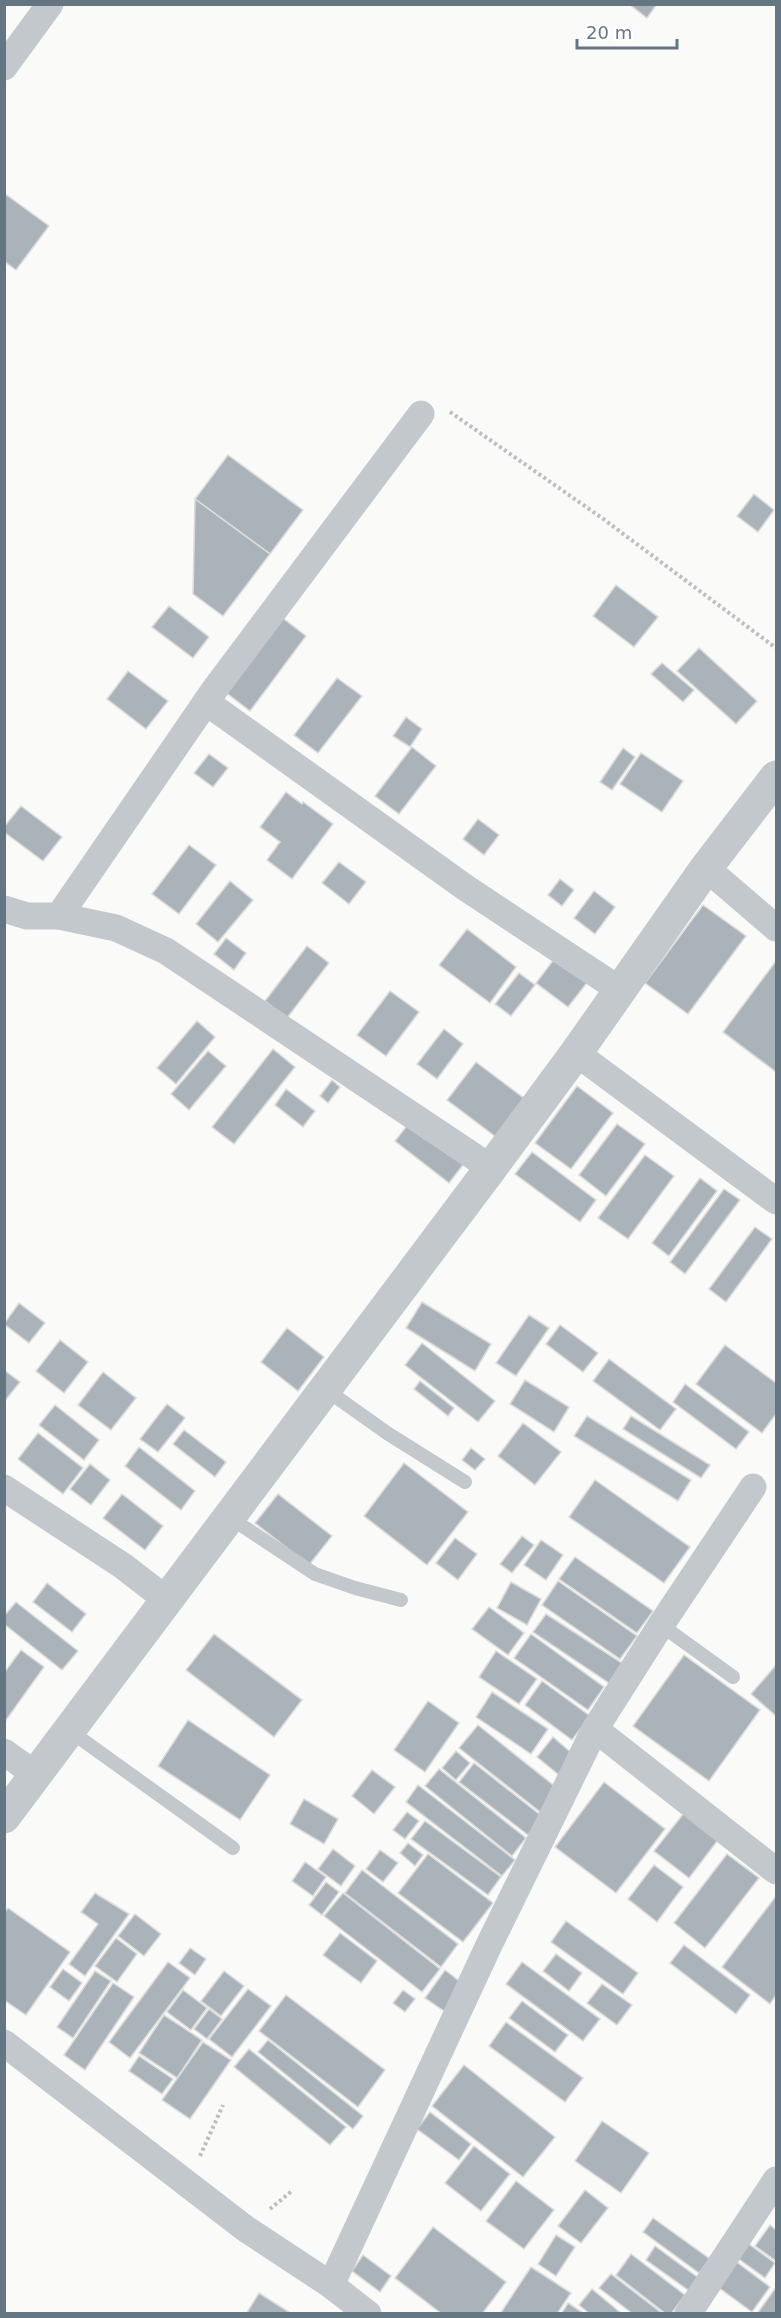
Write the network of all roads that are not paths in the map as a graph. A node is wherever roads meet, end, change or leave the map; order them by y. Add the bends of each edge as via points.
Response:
1 (50, 4) edge
2 (4, 67) edge
3 (421, 414) road end
4 (206, 702) junction
5 (777, 777) edge
6 (706, 868) junction
7 (4, 909) edge
8 (59, 916) junction
9 (777, 928) edge
10 (620, 990) junction
11 (576, 1053) junction
12 (491, 1168) junction
13 (777, 1202) edge
14 (325, 1389) junction
15 (465, 1482) dead end
16 (753, 1487) dead end
17 (4, 1488) edge
18 (229, 1517) junction
19 (167, 1600) junction
20 (401, 1600) dead end
21 (661, 1625) junction
22 (733, 1677) dead end
23 (596, 1729) junction
24 (70, 1731) junction
25 (4, 1752) edge
26 (36, 1775) junction
27 (4, 1817) edge
28 (233, 1848) dead end
29 (777, 1871) edge
30 (4, 2043) edge
31 (777, 2180) edge
32 (332, 2285) junction
33 (369, 2313) edge
34 (688, 2313) edge

1 - 2 street
3 - 4 street
4 - 8 street
4 - 10 street via 466,888
5 - 6 street
6 - 9 street
6 - 10 street
7 - 8 street via 27,916
8 - 12 street via 116,928 166,951
10 - 11 street
11 - 12 street
11 - 13 street
12 - 14 street
14 - 15 lane
14 - 18 street
16 - 21 street
17 - 19 street via 123,1566
18 - 19 street
18 - 20 lane via 315,1574
19 - 24 street
21 - 22 lane
21 - 23 street
23 - 29 street
23 - 32 street via 489,1945
24 - 26 street
24 - 28 lane
25 - 26 street
26 - 27 street
30 - 32 street via 246,2229
31 - 34 street
32 - 33 street

